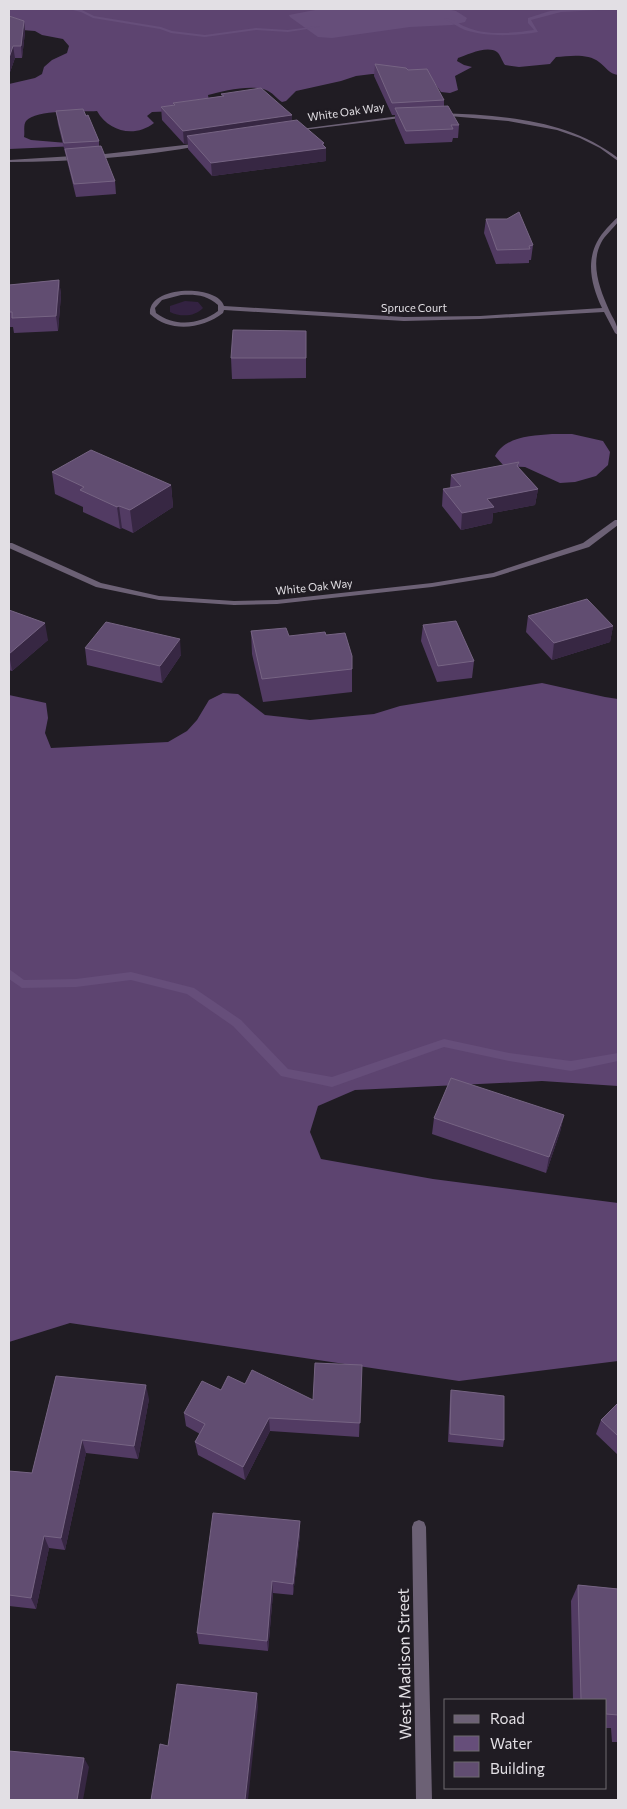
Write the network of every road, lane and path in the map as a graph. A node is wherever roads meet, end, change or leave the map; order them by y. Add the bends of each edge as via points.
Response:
1 (428, 115) edge
2 (410, 116) edge
3 (292, 131) edge
4 (207, 143) edge
5 (618, 160) edge
6 (9, 161) edge
7 (618, 219) edge
8 (222, 308) junction
9 (606, 310) junction
10 (618, 333) edge
11 (618, 522) edge
12 (9, 545) edge
13 (420, 1527) dead end
14 (424, 1800) edge

1 - 5 street via 474,116 531,123 586,140
2 - 3 street, White Oak Way
4 - 6 street via 124,155
7 - 9 street via 597,245 592,274
8 - 8 street via 211,296 183,293 164,297 151,310 165,322 183,324 210,320
8 - 9 street, Spruce Court via 404,319
9 - 10 street
11 - 12 street, White Oak Way via 586,545 494,575 277,602 159,598 99,586
13 - 14 street, West Madison Street

